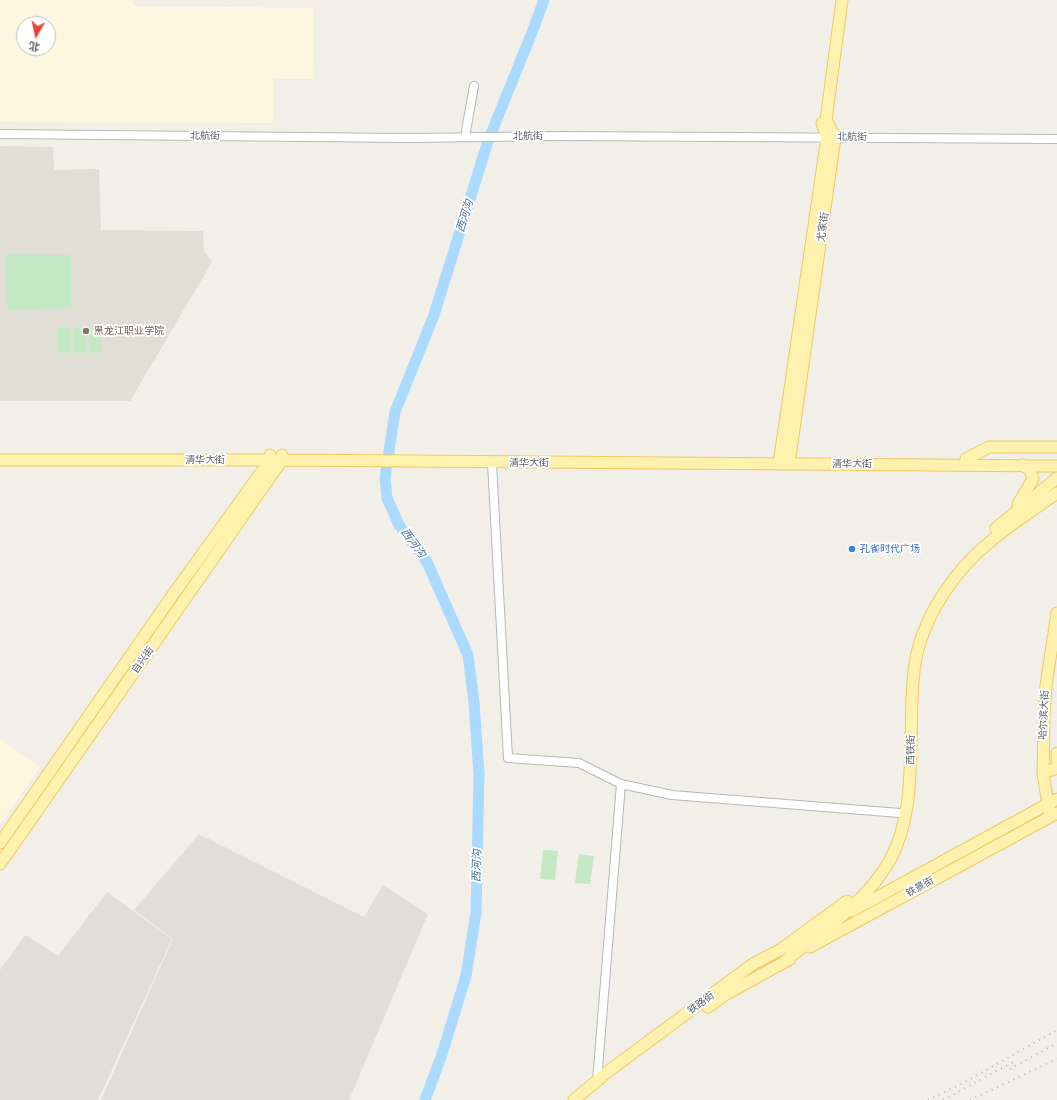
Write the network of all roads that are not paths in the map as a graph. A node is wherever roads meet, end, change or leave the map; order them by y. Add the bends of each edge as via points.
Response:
1 (838, 0) edge
2 (842, 0) edge
3 (474, 86) dead end
4 (466, 131) dead end
5 (0, 134) edge
6 (831, 137) junction
7 (1057, 140) edge
8 (1057, 447) edge
9 (0, 454) edge
10 (270, 457) junction
11 (282, 457) junction
12 (785, 457) junction
13 (966, 458) junction
14 (0, 460) edge
15 (445, 460) junction
16 (1057, 460) edge
17 (492, 462) junction
18 (1023, 465) junction
19 (1057, 466) edge
20 (1057, 478) edge
21 (1057, 493) edge
22 (1052, 502) edge
23 (1009, 520) junction
24 (1057, 613) edge
25 (1057, 753) edge
26 (1057, 760) edge
27 (1057, 768) edge
28 (1042, 773) junction
29 (621, 784) junction
30 (1052, 802) edge
31 (900, 813) junction
32 (1054, 815) edge
33 (0, 843) edge
34 (0, 864) edge
35 (838, 919) junction
36 (784, 947) junction
37 (784, 962) junction
38 (597, 1080) junction
39 (574, 1100) edge
40 (582, 1100) edge

1 - 6 main road, 尤家街 via 821,121
2 - 6 main road via 826,120
3 - 4 street
5 - 6 street, 北航街 via 408,138
6 - 7 street, 北航街
6 - 12 main road, 尤家街
8 - 13 main road via 989,447
9 - 10 main road, 清华大街
10 - 11 main road, 清华大街
10 - 14 main road, 清华大街
10 - 33 main road, 自兴街
11 - 15 main road, 清华大街
11 - 34 main road, 自兴街
12 - 13 main road, 清华大街
12 - 15 main road, 清华大街
13 - 16 main road, 清华大街
15 - 17 main road, 清华大街
17 - 18 main road, 清华大街
17 - 29 street via 508,758 579,763
18 - 19 main road, 清华大街
18 - 23 main road via 1030,470 1033,479
20 - 23 main road
21 - 22 main road
22 - 23 main road
23 - 31 main road, 西铁街 via 955,570 934,598 921,622 907,677
23 - 35 main road, 西铁街 via 942,596 930,619 917,652 914,673 910,794 901,833 890,860 878,878
24 - 28 main road, 哈尔滨大街 via 1046,685
25 - 26 main road
27 - 28 main road
28 - 30 main road, 哈尔滨大街
29 - 31 street via 672,795
29 - 38 street
30 - 32 main road, 哈尔滨大街
30 - 35 main road, 铁景街
31 - 36 main road, 西铁街 via 886,856 871,876 845,902
32 - 37 main road, 铁景街
35 - 36 main road, 铁路街
35 - 37 main road, 西铁街
36 - 38 main road, 铁路街 via 753,964
37 - 40 main road, 铁路街 via 723,996 597,1086
38 - 39 main road, 铁路街

